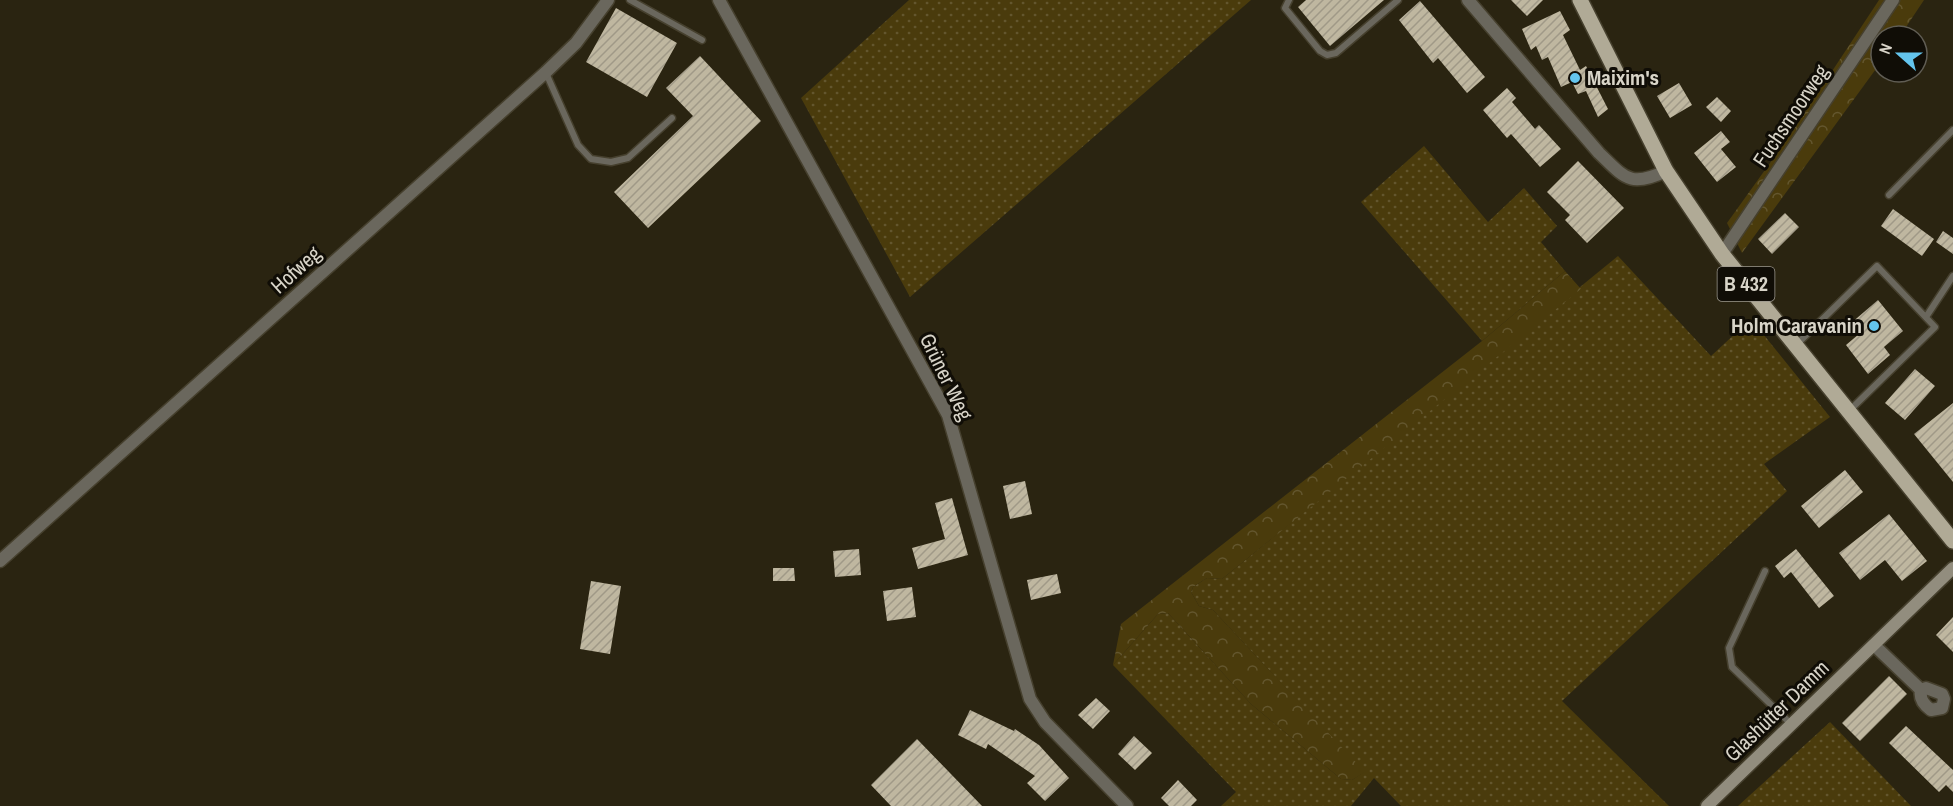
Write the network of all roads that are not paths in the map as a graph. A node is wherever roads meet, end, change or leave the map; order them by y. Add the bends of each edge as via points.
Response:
1 (608, 0) edge
2 (630, 0) edge
3 (719, 0) edge
4 (1289, 0) edge
5 (1398, 0) edge
6 (1468, 0) edge
7 (1580, 0) edge
8 (1893, 0) edge
9 (702, 40) dead end
10 (546, 72) junction
11 (672, 118) dead end
12 (1953, 130) edge
13 (1666, 171) junction
14 (1888, 195) dead end
15 (1722, 254) junction
16 (1953, 276) edge
17 (1926, 317) junction
18 (1796, 345) junction
19 (1849, 411) junction
20 (1953, 541) edge
21 (0, 561) edge
22 (1953, 568) edge
23 (1765, 572) dead end
24 (1874, 645) junction
25 (1921, 690) dead end
26 (1791, 724) junction
27 (1127, 806) edge
28 (1707, 806) edge

1 - 10 street, Hofweg via 576,43
2 - 9 lane
3 - 27 street, Grüner Weg via 948,415 1030,699 1045,722
4 - 5 lane via 1286,8 1327,55 1336,53
6 - 13 street via 1623,176 1644,181
7 - 13 main road, B 432
8 - 15 street, Fuchsmoorweg
10 - 11 lane via 578,145 591,159 611,162 628,158
10 - 21 street, Hofweg
12 - 14 lane
13 - 15 main road, B 432
15 - 18 main road, B 432
16 - 17 lane
17 - 18 lane via 1877,266
17 - 19 lane via 1935,327
18 - 19 main road, B 432
19 - 20 main road, B 432
22 - 24 street, Glashütter Damm
23 - 26 lane via 1729,648 1732,667
24 - 25 street
24 - 26 street, Glashütter Damm
26 - 28 street, Glashütter Damm

